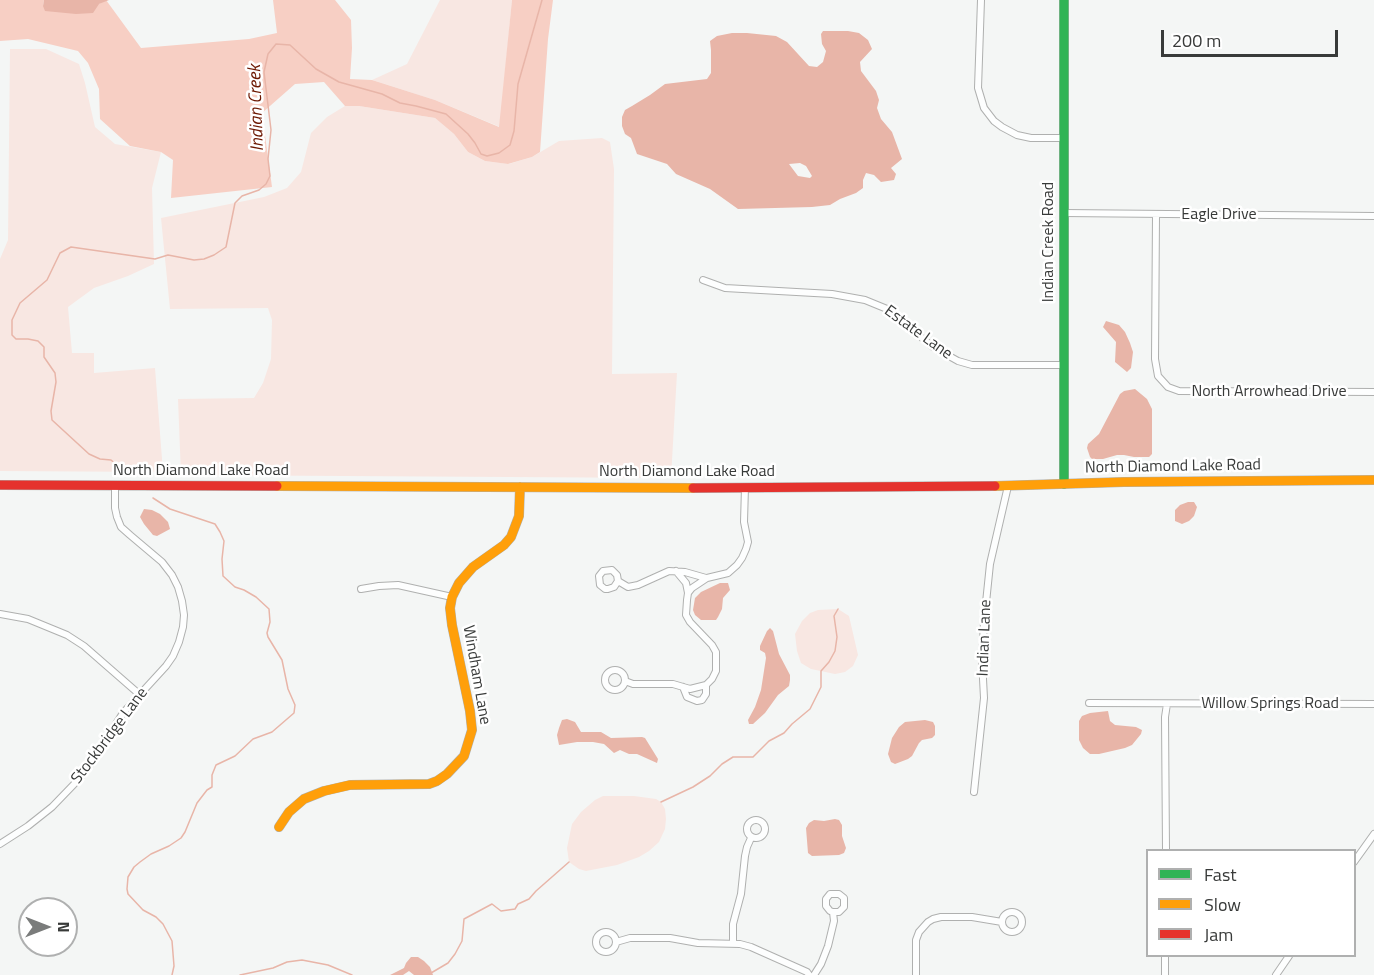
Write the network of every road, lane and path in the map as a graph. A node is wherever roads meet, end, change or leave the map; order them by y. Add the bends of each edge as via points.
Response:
1 (981, 0) edge
2 (1064, 0) edge
3 (1063, 138) junction
4 (1064, 213) junction
5 (1156, 215) junction
6 (1374, 216) edge
7 (703, 280) dead end
8 (1065, 365) junction
9 (1374, 392) edge
10 (1374, 480) edge
11 (1064, 484) junction
12 (0, 485) edge
13 (115, 485) junction
14 (1008, 486) junction
15 (520, 487) junction
16 (745, 488) junction
17 (676, 571) junction
18 (707, 578) junction
19 (618, 581) dead end
20 (361, 589) dead end
21 (688, 593) junction
22 (452, 597) junction
23 (0, 614) edge
24 (625, 681) dead end
25 (706, 685) junction
26 (682, 687) junction
27 (139, 694) junction
28 (1089, 703) dead end
29 (1167, 704) junction
30 (1374, 705) edge
31 (974, 792) dead end
32 (279, 827) dead end
33 (1374, 834) edge
34 (752, 838) dead end
35 (0, 844) edge
36 (1166, 849) edge
37 (1356, 859) edge
38 (833, 912) dead end
39 (1002, 922) dead end
40 (616, 942) dead end
41 (733, 944) junction
42 (1165, 957) edge
43 (1288, 957) edge
44 (809, 975) edge
45 (814, 975) edge
46 (916, 975) edge
47 (1165, 975) edge
48 (1276, 975) edge

1 - 3 street via 978,88 988,114 1002,128 1017,135
2 - 3 street, Indian Creek Road
3 - 4 street, Indian Creek Road
4 - 5 street, Eagle Drive
4 - 8 street, Indian Creek Road
5 - 6 street, Eagle Drive
5 - 9 street, North Arrowhead Drive via 1155,359 1158,376 1166,384 1179,391
7 - 8 street, Estate Lane via 725,288 832,294 865,300 887,309 933,347 972,365
8 - 11 street, Indian Creek Road
10 - 11 street, North Diamond Lake Road
11 - 14 street, North Diamond Lake Road
12 - 13 street, North Diamond Lake Road
13 - 15 street, North Diamond Lake Road
13 - 27 street, Stockbridge Lane via 115,508 121,526 172,575 184,615 172,656
14 - 16 street, North Diamond Lake Road
14 - 31 street, Indian Lane via 990,564 983,625 984,698
15 - 16 street, North Diamond Lake Road
15 - 22 street via 519,516 511,537 473,567
16 - 18 street via 746,549 728,573
17 - 18 street
17 - 19 street via 628,587
17 - 21 street via 686,583
18 - 21 street
20 - 22 street via 398,585
21 - 25 street via 686,615 716,652 716,671
22 - 32 street, Windham Lane via 452,625 470,711 470,740 464,756 447,774 429,784 357,784 324,791 304,800
23 - 27 street via 28,619 67,635
24 - 26 street
25 - 26 street
25 - 26 street via 706,694 696,701 687,697
27 - 35 street, Stockbridge Lane via 67,792
28 - 29 street, Willow Springs Road
29 - 30 street, Willow Springs Road
29 - 36 street
33 - 37 street
34 - 41 street via 745,856
38 - 45 street via 828,946
39 - 46 street via 941,917 928,922 916,940
40 - 41 street via 670,938
41 - 44 street via 751,947
42 - 47 street
43 - 48 street

